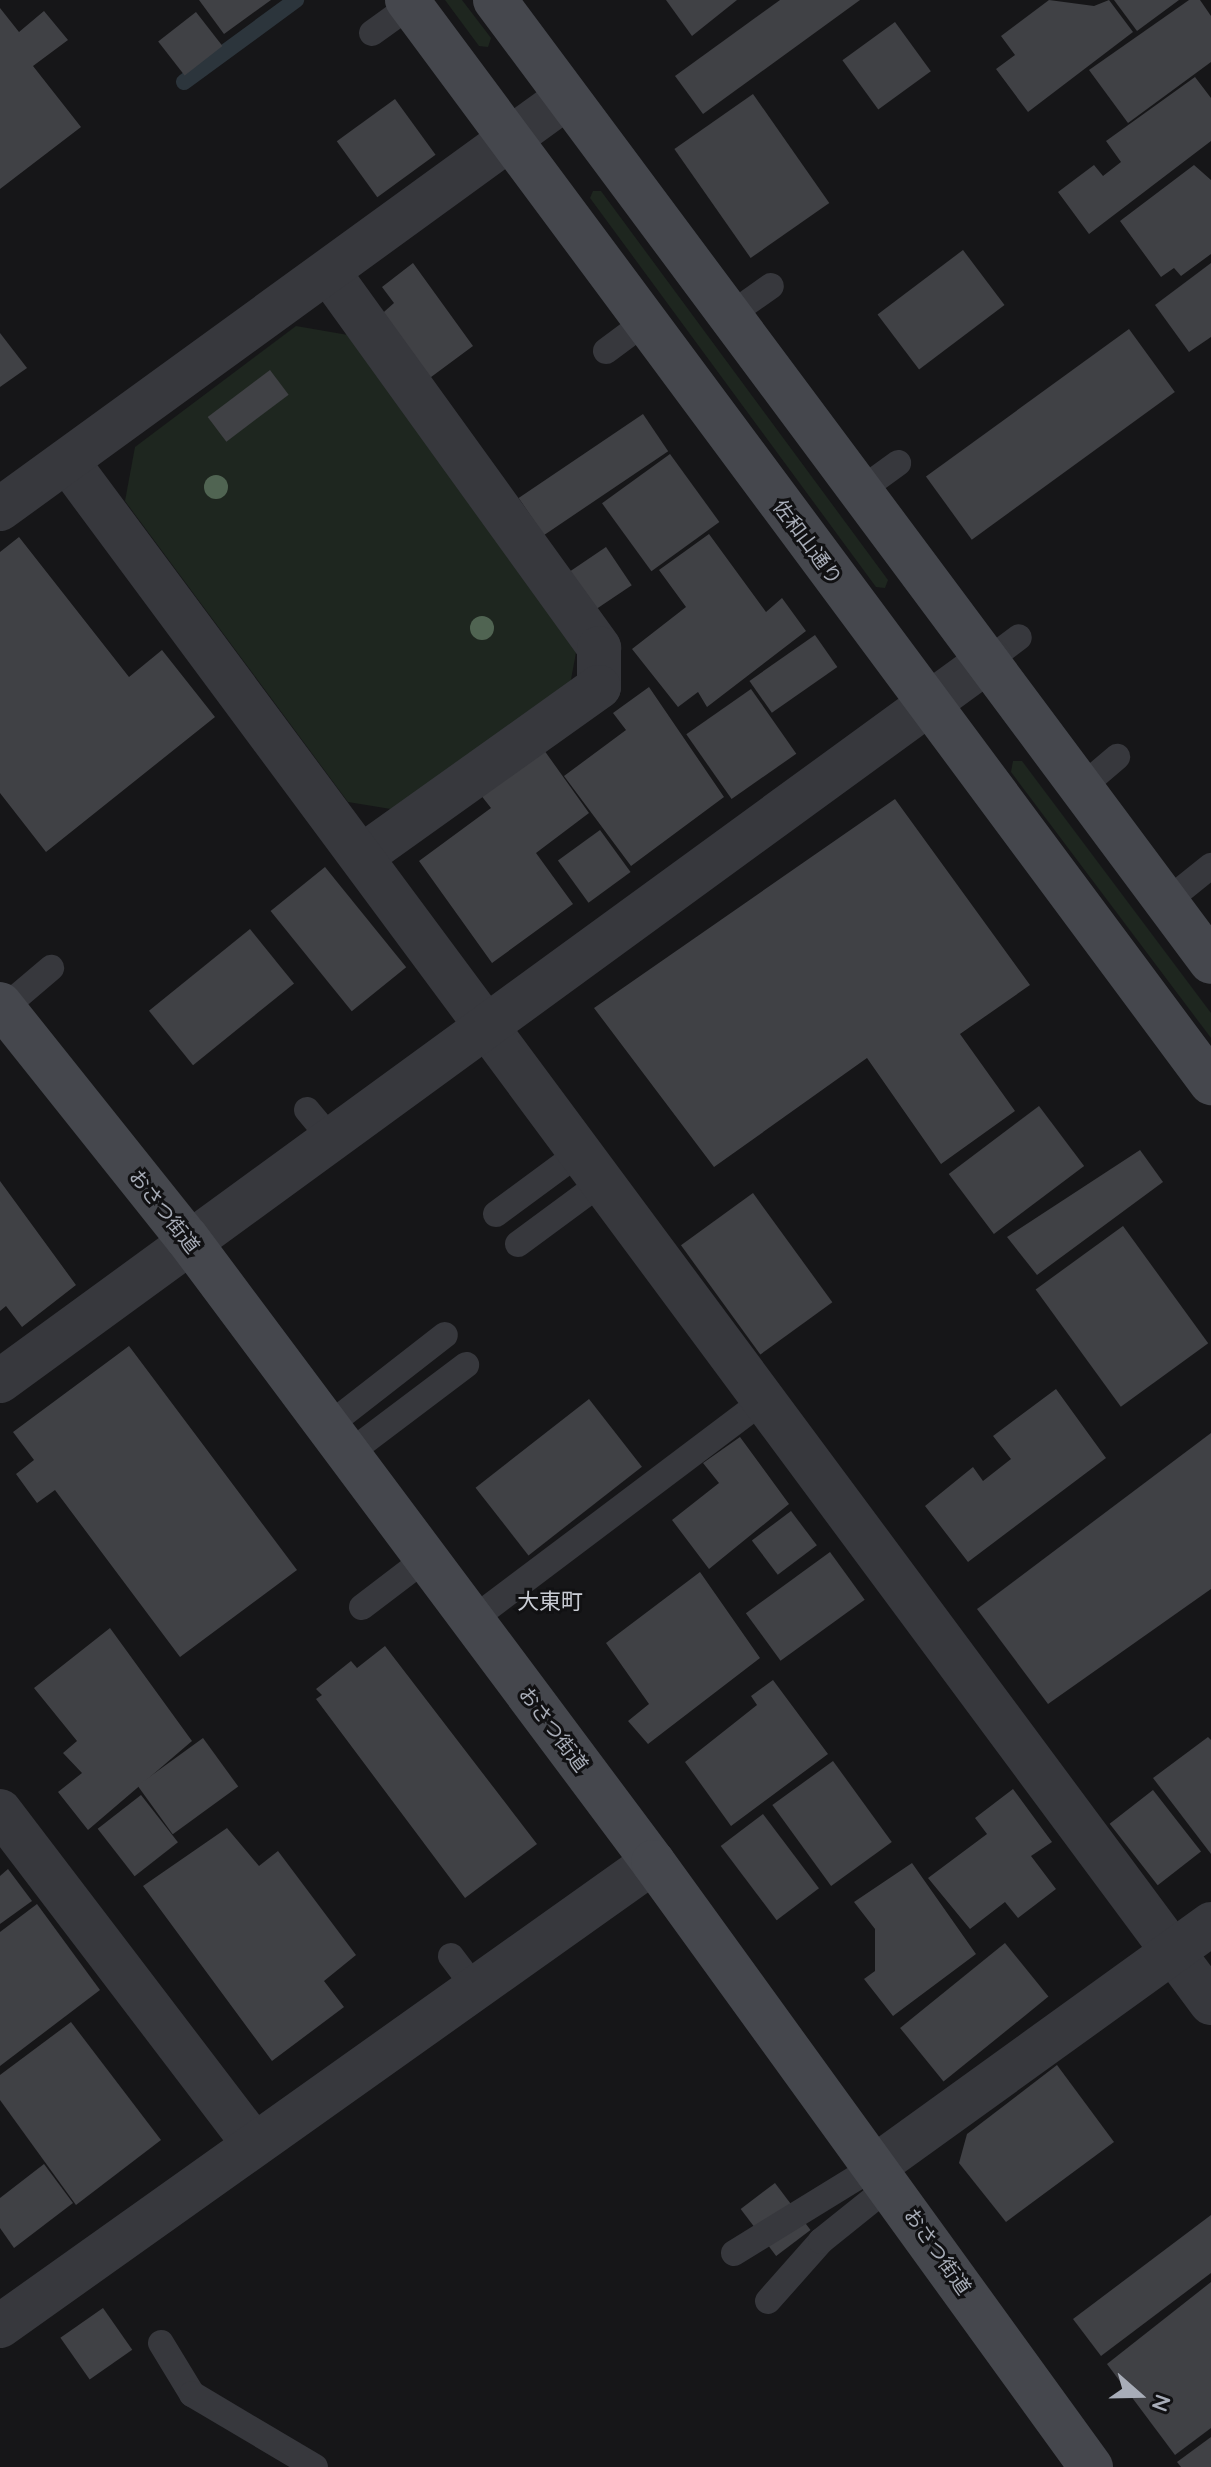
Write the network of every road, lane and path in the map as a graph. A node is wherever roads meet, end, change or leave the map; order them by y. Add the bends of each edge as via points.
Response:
1 (495, 0) edge
2 (409, 2) edge
3 (372, 33) dead end
4 (566, 98) junction
5 (510, 139) junction
6 (329, 273) junction
7 (771, 286) dead end
8 (730, 315) junction
9 (645, 322) junction
10 (606, 351) dead end
11 (67, 461) junction
12 (898, 463) dead end
13 (861, 490) junction
14 (5, 496) edge
15 (1004, 648) junction
16 (929, 705) junction
17 (1117, 757) dead end
18 (1083, 786) junction
19 (362, 856) junction
20 (1211, 866) edge
21 (1166, 902) junction
22 (1211, 962) edge
23 (51, 968) dead end
24 (4, 1015) edge
25 (486, 1025) junction
26 (1211, 1083) edge
27 (591, 1167) junction
28 (496, 1214) dead end
29 (187, 1238) junction
30 (518, 1244) dead end
31 (445, 1335) dead end
32 (466, 1365) dead end
33 (0, 1381) edge
34 (766, 1389) junction
35 (338, 1440) junction
36 (425, 1559) junction
37 (362, 1607) dead end
38 (472, 1620) junction
39 (0, 1811) edge
40 (653, 1862) junction
41 (1211, 1924) edge
42 (1172, 1951) junction
43 (1211, 2003) edge
44 (251, 2141) junction
45 (884, 2175) junction
46 (734, 2253) dead end
47 (768, 2301) dead end
48 (0, 2326) edge
49 (161, 2343) dead end
50 (315, 2467) edge
51 (1091, 2467) edge

1 - 4 street
2 - 3 lane
2 - 5 street, 佐和山通り
4 - 5 street
4 - 8 street
5 - 6 street via 368,231
5 - 9 street, 佐和山通り
6 - 11 street via 139,395
6 - 19 street via 599,648 599,687
7 - 8 lane
8 - 13 street
9 - 10 lane
9 - 16 street, 佐和山通り
11 - 14 street
11 - 19 street
12 - 13 lane
13 - 15 street
15 - 16 street
15 - 18 street
16 - 25 street
16 - 26 street, 佐和山通り
17 - 18 lane
18 - 21 street
19 - 25 street
20 - 21 lane
21 - 22 street
23 - 24 lane
24 - 29 street, おさつ街道
25 - 27 street
25 - 29 street via 318,1123
27 - 28 lane
27 - 30 lane
27 - 34 street
29 - 33 street
29 - 35 street, おさつ街道
31 - 35 lane
32 - 35 lane
34 - 38 lane
34 - 42 street via 836,1477
35 - 36 street, おさつ街道
36 - 37 lane
36 - 38 street, おさつ街道
38 - 40 street, おさつ街道
39 - 44 street
40 - 44 street via 462,1971
40 - 45 street, おさつ街道
41 - 42 street
42 - 43 street
42 - 45 street
44 - 48 street
45 - 46 lane
45 - 47 lane
45 - 51 street, おさつ街道
49 - 50 lane via 192,2394

